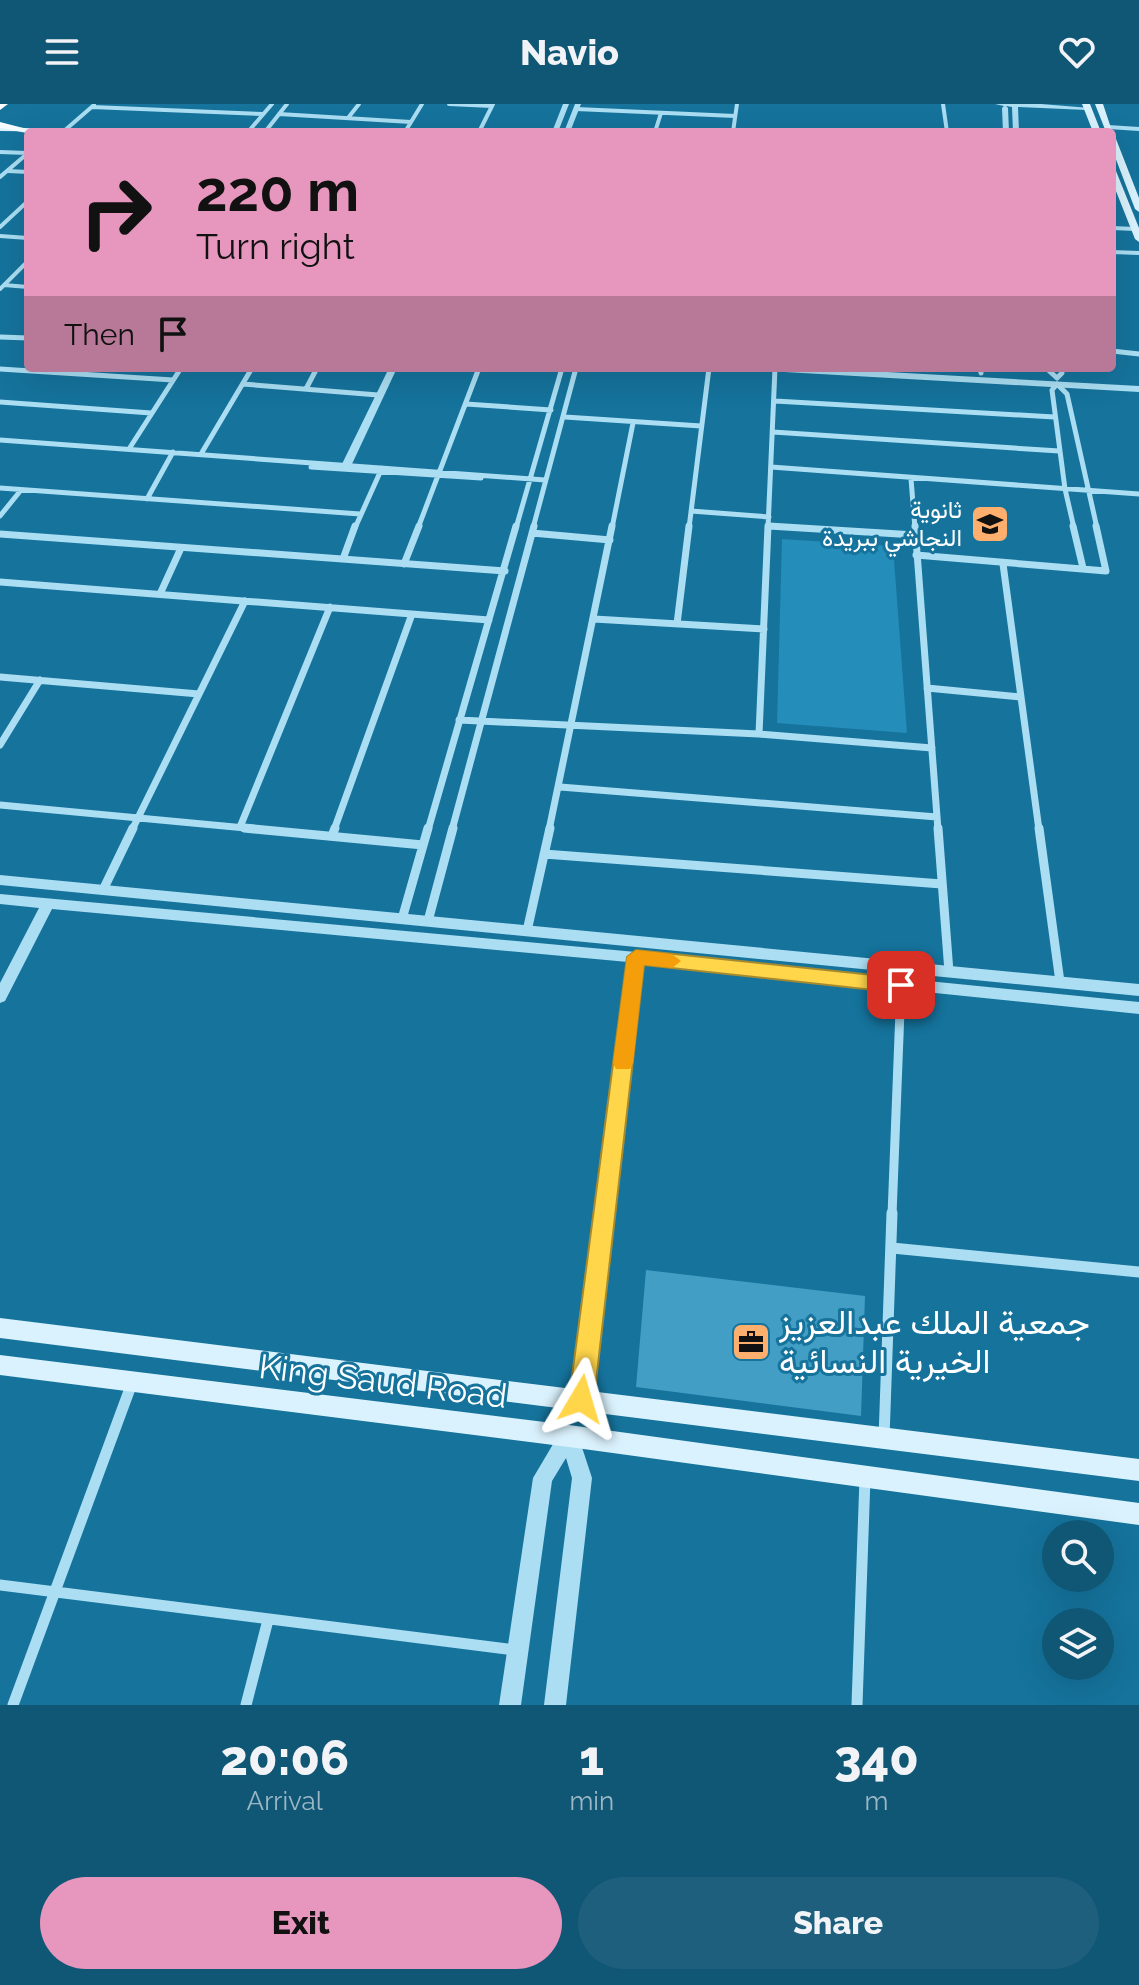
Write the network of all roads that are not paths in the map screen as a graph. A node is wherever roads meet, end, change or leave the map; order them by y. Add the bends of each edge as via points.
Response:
1 (202, 104) edge
2 (272, 104) edge
3 (287, 104) edge
4 (359, 104) edge
5 (422, 104) edge
6 (449, 104) edge
7 (566, 104) edge
8 (737, 104) edge
9 (943, 104) edge
10 (998, 104) edge
11 (1005, 104) edge
12 (1015, 104) edge
13 (1099, 104) edge
14 (94, 105) edge
15 (493, 105) edge
16 (1085, 105) edge
17 (577, 106) edge
18 (195, 111) junction
19 (661, 113) junction
20 (263, 114) junction
21 (279, 114) junction
22 (735, 116) junction
23 (348, 118) junction
24 (411, 122) junction
25 (67, 128) edge
26 (251, 128) edge
27 (268, 128) edge
28 (407, 128) edge
29 (481, 128) edge
30 (557, 128) edge
31 (569, 128) edge
32 (656, 128) edge
33 (734, 128) edge
34 (946, 128) edge
35 (1006, 128) edge
36 (1016, 128) edge
37 (1095, 128) edge
38 (1108, 128) edge
39 (1139, 129) edge
40 (0, 130) edge
41 (1116, 130) edge
42 (24, 132) edge
43 (24, 133) edge
44 (15, 134) joint
45 (1116, 147) edge
46 (0, 152) edge
47 (24, 153) edge
48 (24, 156) edge
49 (7, 171) junction
50 (24, 172) edge
51 (0, 177) edge
52 (1134, 184) edge
53 (1116, 186) edge
54 (24, 205) edge
55 (1139, 209) edge
56 (0, 227) edge
57 (1116, 228) edge
58 (1135, 229) junction
59 (0, 236) edge
60 (24, 238) edge
61 (1139, 239) edge
62 (1116, 252) edge
63 (1139, 253) edge
64 (24, 265) edge
65 (2, 287) edge
66 (24, 287) edge
67 (0, 337) edge
68 (24, 338) edge
69 (1116, 351) edge
70 (1139, 354) edge
71 (0, 369) edge
72 (24, 371) edge
73 (47, 372) edge
74 (178, 372) edge
75 (250, 372) edge
76 (315, 372) edge
77 (391, 372) edge
78 (478, 372) edge
79 (561, 372) edge
80 (575, 372) edge
81 (708, 372) edge
82 (775, 372) edge
83 (901, 372) edge
84 (1003, 372) edge
85 (1058, 377) edge
86 (173, 380) junction
87 (1139, 383) edge
88 (243, 384) junction
89 (307, 387) junction
90 (1139, 389) edge
91 (378, 395) junction
92 (775, 401) junction
93 (0, 402) edge
94 (466, 404) junction
95 (551, 410) junction
96 (151, 413) junction
97 (565, 417) junction
98 (1054, 417) junction
99 (633, 423) junction
100 (701, 426) junction
101 (773, 432) junction
102 (0, 443) edge
103 (129, 449) junction
104 (1059, 451) junction
105 (172, 454) junction
106 (201, 454) junction
107 (347, 464) junction
108 (771, 467) junction
109 (382, 469) junction
110 (440, 473) junction
111 (530, 479) junction
112 (911, 479) junction
113 (545, 480) junction
114 (0, 488) edge
115 (1065, 489) junction
116 (21, 490) junction
117 (1090, 491) junction
118 (1139, 494) edge
119 (147, 499) junction
120 (691, 511) junction
121 (360, 514) junction
122 (0, 516) edge
123 (769, 517) junction
124 (769, 526) junction
125 (532, 533) junction
126 (0, 534) edge
127 (915, 535) junction
128 (610, 540) junction
129 (181, 548) junction
130 (916, 555) junction
131 (343, 559) junction
132 (404, 564) junction
133 (1003, 564) junction
134 (1083, 568) junction
135 (505, 571) junction
136 (0, 582) edge
137 (160, 594) junction
138 (245, 601) junction
139 (330, 607) junction
140 (412, 614) junction
141 (594, 619) junction
142 (489, 620) junction
143 (677, 624) junction
144 (764, 629) junction
145 (0, 677) edge
146 (40, 680) junction
147 (927, 688) junction
148 (199, 694) junction
149 (1020, 697) junction
150 (481, 719) junction
151 (459, 720) junction
152 (572, 726) junction
153 (759, 734) junction
154 (0, 743) edge
155 (932, 748) junction
156 (560, 787) junction
157 (0, 805) edge
158 (937, 817) junction
159 (139, 818) junction
160 (240, 827) junction
161 (332, 836) junction
162 (423, 845) junction
163 (544, 854) junction
164 (0, 880) edge
165 (942, 884) junction
166 (103, 890) junction
167 (0, 899) edge
168 (48, 904) junction
169 (402, 919) junction
170 (428, 921) junction
171 (527, 931) junction
172 (412, 939) junction
173 (636, 957) junction
174 (949, 972) junction
175 (1060, 982) junction
176 (901, 985) junction
177 (1139, 990) edge
178 (0, 997) edge
179 (1139, 1008) edge
180 (892, 1248) junction
181 (1139, 1272) edge
182 (0, 1328) edge
183 (0, 1365) edge
184 (132, 1381) junction
185 (581, 1399) junction
186 (569, 1436) junction
187 (884, 1439) junction
188 (1139, 1470) edge
189 (865, 1477) junction
190 (1139, 1514) edge
191 (0, 1585) edge
192 (54, 1593) junction
193 (268, 1620) junction
194 (516, 1650) junction
195 (13, 1705) edge
196 (246, 1705) edge
197 (510, 1705) edge
198 (555, 1705) edge
199 (857, 1705) edge

1 - 18 street
2 - 20 street
3 - 21 street
4 - 23 street
5 - 24 street
6 - 15 street
7 - 30 street
8 - 22 street
9 - 34 street
10 - 11 street
11 - 12 street
11 - 35 street
12 - 16 street
12 - 36 street
13 - 38 main road
14 - 18 street
14 - 25 street
15 - 29 street
16 - 37 main road
17 - 19 street
17 - 31 street
18 - 20 street
19 - 22 street
19 - 32 street
20 - 26 street
21 - 23 street
21 - 27 street
22 - 33 street
23 - 24 street
24 - 28 street
39 - 41 street
40 - 42 main road
40 - 44 main road
43 - 44 main road
45 - 52 main road
46 - 47 street
48 - 49 street
49 - 50 street
49 - 51 street
52 - 55 main road
53 - 58 main road
54 - 56 street
57 - 58 street
58 - 61 main road
59 - 60 street
62 - 63 street
64 - 65 street
65 - 66 street
67 - 68 street
69 - 70 street
71 - 72 street
73 - 86 street
74 - 86 street
75 - 88 street
76 - 89 street
77 - 91 street
78 - 94 street
79 - 95 street
80 - 97 street
81 - 100 street
82 - 92 street
83 - 85 street
84 - 85 street
85 - 87 street
85 - 90 street
85 - 98 street via 1052,390
85 - 117 street via 1067,394
86 - 96 street
88 - 89 street
88 - 106 street
89 - 91 street
91 - 107 street
92 - 98 street
92 - 101 street
93 - 96 street
94 - 95 street
94 - 110 street
95 - 111 street
96 - 103 street
97 - 99 street
97 - 113 street
98 - 104 street
99 - 100 street
99 - 128 street
100 - 120 street
101 - 104 street
101 - 108 street
102 - 103 street
102 - 105 street
103 - 105 street
104 - 115 street
105 - 106 street
105 - 109 street
105 - 119 street
106 - 107 street
107 - 109 street
108 - 112 street
108 - 123 street
109 - 110 street
109 - 121 street
110 - 111 street
110 - 132 street
111 - 113 street
111 - 135 street
112 - 115 street
112 - 127 street
113 - 125 street
114 - 116 street
115 - 117 street
115 - 134 street
116 - 119 street
116 - 122 street
117 - 118 street
117 - 134 street via 1106,571
119 - 121 street
120 - 123 street
120 - 143 street
121 - 131 street
123 - 124 street
124 - 127 street
124 - 144 street
125 - 128 street
125 - 150 street
126 - 129 street
127 - 130 street
128 - 141 street
129 - 131 street
129 - 137 street
130 - 133 street
130 - 147 street
131 - 132 street
132 - 135 street
133 - 134 street
133 - 149 street
135 - 142 street
136 - 137 street
137 - 138 street
138 - 139 street
138 - 148 street
139 - 140 street
139 - 160 street
140 - 142 street
140 - 161 street
141 - 143 street
141 - 152 street
142 - 151 street
143 - 144 street
144 - 153 street
145 - 146 street
146 - 148 street
146 - 154 street
147 - 149 street
147 - 155 street
148 - 159 street
149 - 175 street
150 - 151 street
150 - 152 street
150 - 170 street
151 - 162 street
152 - 153 street
152 - 156 street
153 - 155 street
155 - 158 street
156 - 158 street
156 - 163 street
157 - 159 street
158 - 165 street
159 - 160 street
159 - 166 street
160 - 161 street
161 - 162 street
162 - 169 street
163 - 165 street
163 - 171 street
164 - 166 street
165 - 174 street
166 - 169 street
167 - 168 street
168 - 172 street
168 - 178 street
169 - 170 street
169 - 172 street
170 - 171 street
170 - 172 street
171 - 174 street
172 - 173 street
173 - 176 street
173 - 185 street
174 - 175 street
175 - 177 street
176 - 179 street
176 - 180 street
180 - 181 street
180 - 187 street
182 - 185 main road, King Saud Road
183 - 184 main road, King Saud Road
184 - 186 main road, King Saud Road
184 - 192 street
185 - 187 main road, King Saud Road
186 - 189 main road, King Saud Road
186 - 194 street via 543,1478
186 - 198 street via 582,1478
187 - 188 main road, King Saud Road
189 - 190 main road, King Saud Road
189 - 199 street
191 - 192 street
192 - 193 street
192 - 195 street
193 - 194 street
193 - 196 street
194 - 197 street

